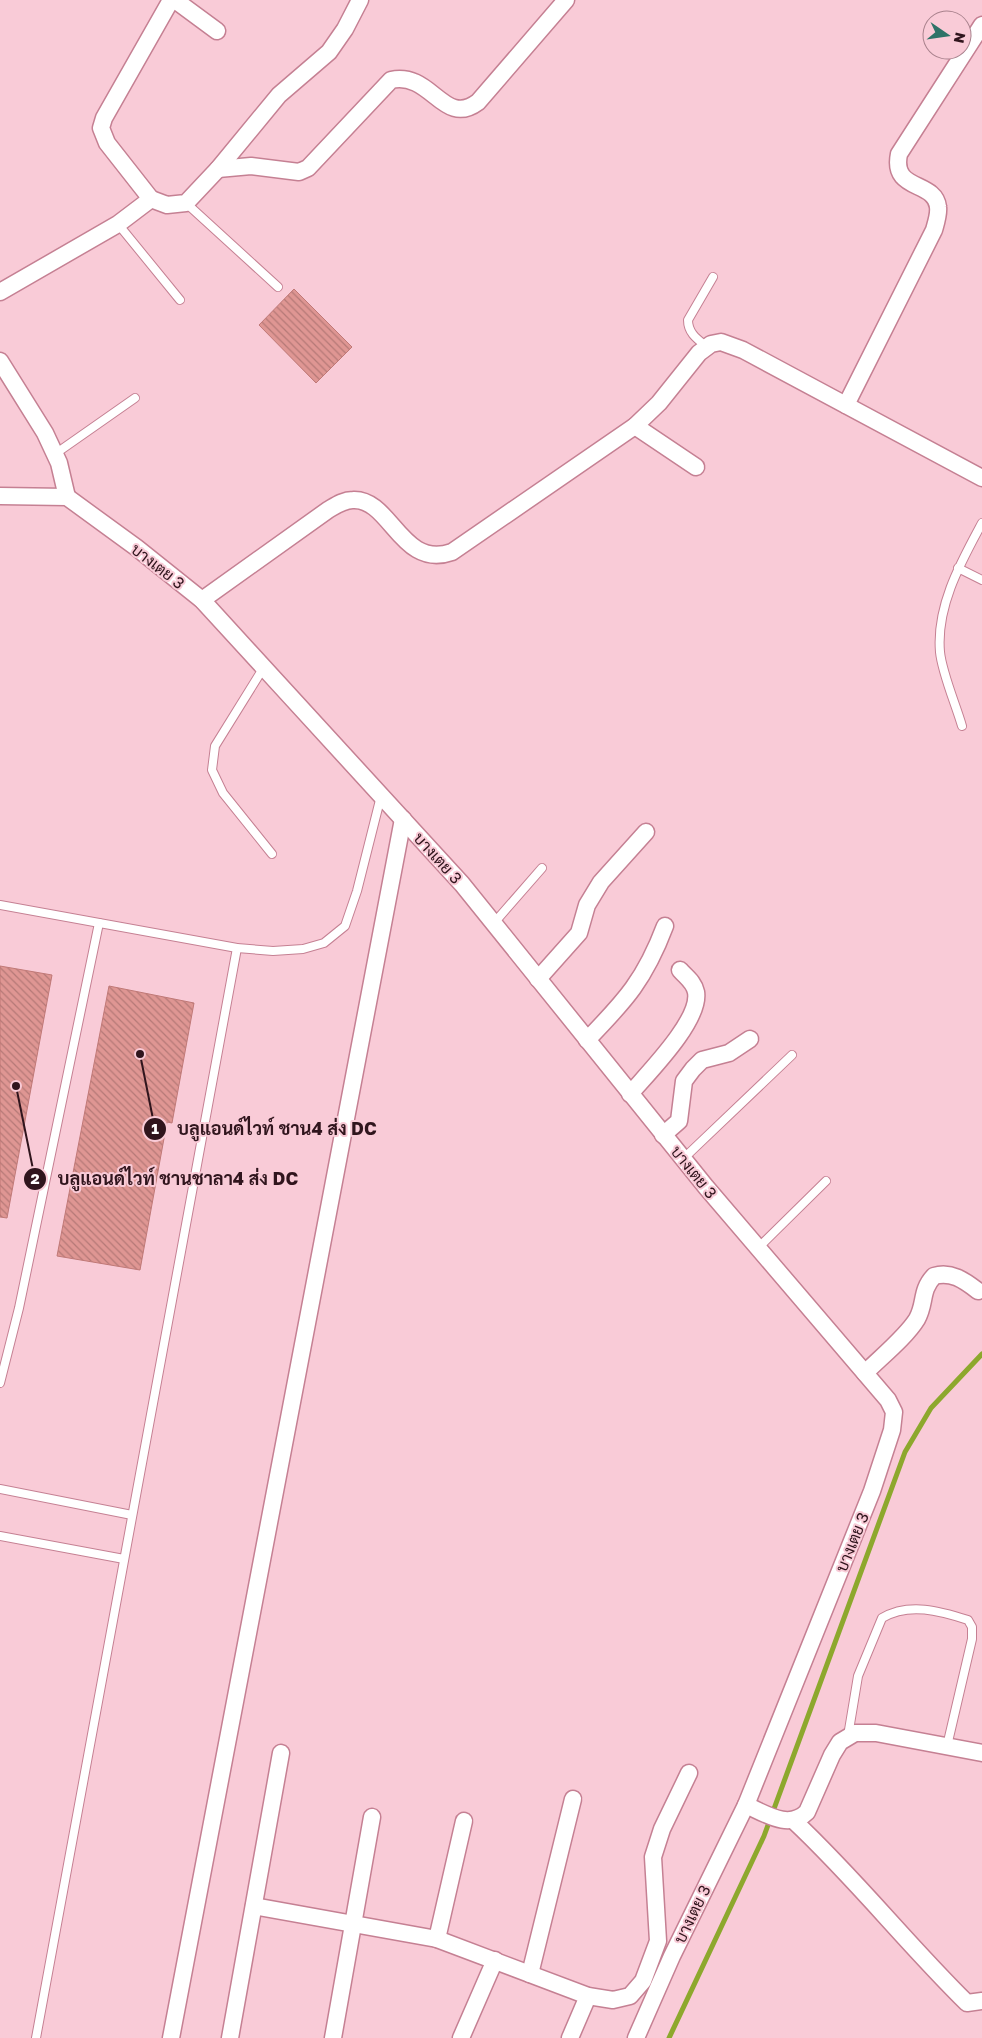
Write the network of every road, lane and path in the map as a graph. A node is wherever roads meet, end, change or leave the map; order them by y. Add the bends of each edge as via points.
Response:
1 (171, 0) edge
2 (174, 0) edge
3 (360, 0) edge
4 (566, 0) edge
5 (982, 25) edge
6 (217, 31) dead end
7 (218, 169) junction
8 (151, 199) junction
9 (186, 203) junction
10 (118, 224) junction
11 (713, 277) dead end
12 (278, 287) dead end
13 (0, 292) edge
14 (180, 300) dead end
15 (707, 347) junction
16 (0, 360) edge
17 (135, 398) dead end
18 (846, 405) junction
19 (635, 426) junction
20 (54, 454) junction
21 (696, 467) dead end
22 (982, 478) edge
23 (0, 496) edge
24 (66, 497) junction
25 (982, 523) edge
26 (958, 568) junction
27 (982, 580) edge
28 (202, 600) junction
29 (264, 667) junction
30 (962, 726) dead end
31 (381, 795) junction
32 (403, 820) junction
33 (646, 832) dead end
34 (272, 854) dead end
35 (542, 868) dead end
36 (0, 905) edge
37 (98, 923) junction
38 (494, 923) junction
39 (665, 926) dead end
40 (237, 948) junction
41 (680, 970) dead end
42 (538, 979) junction
43 (750, 1039) dead end
44 (587, 1040) junction
45 (792, 1055) dead end
46 (630, 1094) junction
47 (663, 1134) junction
48 (683, 1160) junction
49 (826, 1181) dead end
50 (757, 1248) junction
51 (978, 1291) dead end
52 (865, 1373) junction
53 (0, 1383) edge
54 (0, 1489) edge
55 (132, 1515) junction
56 (0, 1536) edge
57 (124, 1559) junction
58 (848, 1736) junction
59 (947, 1746) junction
60 (982, 1752) edge
61 (281, 1753) dead end
62 (689, 1773) dead end
63 (573, 1799) dead end
64 (753, 1808) junction
65 (372, 1817) dead end
66 (464, 1820) dead end
67 (788, 1821) junction
68 (254, 1906) junction
69 (353, 1924) junction
70 (436, 1939) junction
71 (495, 1960) junction
72 (530, 1974) junction
73 (588, 1996) junction
74 (982, 2002) edge
75 (36, 2038) edge
76 (171, 2038) edge
77 (230, 2038) edge
78 (333, 2038) edge
79 (461, 2038) edge
80 (570, 2038) edge
81 (636, 2038) edge

1 - 8 street via 101,128 107,143
2 - 6 street
3 - 7 street via 329,52 279,95
4 - 7 street via 471,107 450,108 415,81 403,77 391,80 308,168 299,172 251,166
5 - 18 street via 899,154 900,173 934,197 938,216 934,230
7 - 9 street
8 - 9 street via 167,205
8 - 10 street
9 - 12 lane
10 - 13 street
10 - 14 lane
11 - 15 lane via 688,320 691,334
15 - 18 street via 721,342 731,344
15 - 19 street
16 - 20 street via 45,433
17 - 20 lane
18 - 22 street
19 - 21 street
19 - 28 street via 452,552 442,555 420,552 374,508 354,500 328,510
20 - 24 street
23 - 24 street
24 - 28 street, บางเตย 3
25 - 26 lane
26 - 27 lane
26 - 30 lane via 941,628 940,654
28 - 29 street, บางเตย 3
29 - 31 street, บางเตย 3
29 - 34 lane via 215,746 212,770 223,793
31 - 32 street, บางเตย 3
31 - 40 lane via 345,926 324,943 303,949
32 - 38 street, บางเตย 3
32 - 76 street
33 - 42 street via 601,882 586,905 579,933
35 - 38 lane
36 - 37 lane
37 - 40 lane
37 - 53 lane via 19,1308
38 - 42 street, บางเตย 3
39 - 44 street via 654,957 639,982
40 - 55 lane
41 - 46 street via 692,983 696,993 695,1005 686,1024
42 - 44 street, บางเตย 3
43 - 47 street via 739,1049 702,1060 693,1068 684,1081 679,1121
44 - 46 street, บางเตย 3
45 - 48 lane
46 - 47 street, บางเตย 3
47 - 48 street, บางเตย 3
48 - 50 street, บางเตย 3
49 - 50 lane
50 - 52 street, บางเตย 3
51 - 52 street via 955,1276 944,1273 934,1276 922,1294 922,1308 917,1320
52 - 64 street, บางเตย 3 via 894,1412 892,1430
54 - 55 lane
55 - 57 lane
56 - 57 lane
57 - 75 lane
58 - 59 street via 876,1733
58 - 59 lane via 858,1676 882,1618 897,1610 917,1608 968,1620 972,1627
58 - 67 street via 832,1754 807,1812 800,1819
59 - 60 street
61 - 68 street
62 - 73 street via 662,1829 653,1857 658,1941 643,1981 630,1996 614,2000
63 - 72 street
64 - 67 street
64 - 81 street, บางเตย 3 via 672,1956
65 - 69 street
66 - 70 street
67 - 74 street via 835,1860 890,1924 967,2003
68 - 69 street
68 - 77 street
69 - 70 street
69 - 78 street
70 - 71 street
71 - 72 street
71 - 79 street
72 - 73 street
73 - 80 street

